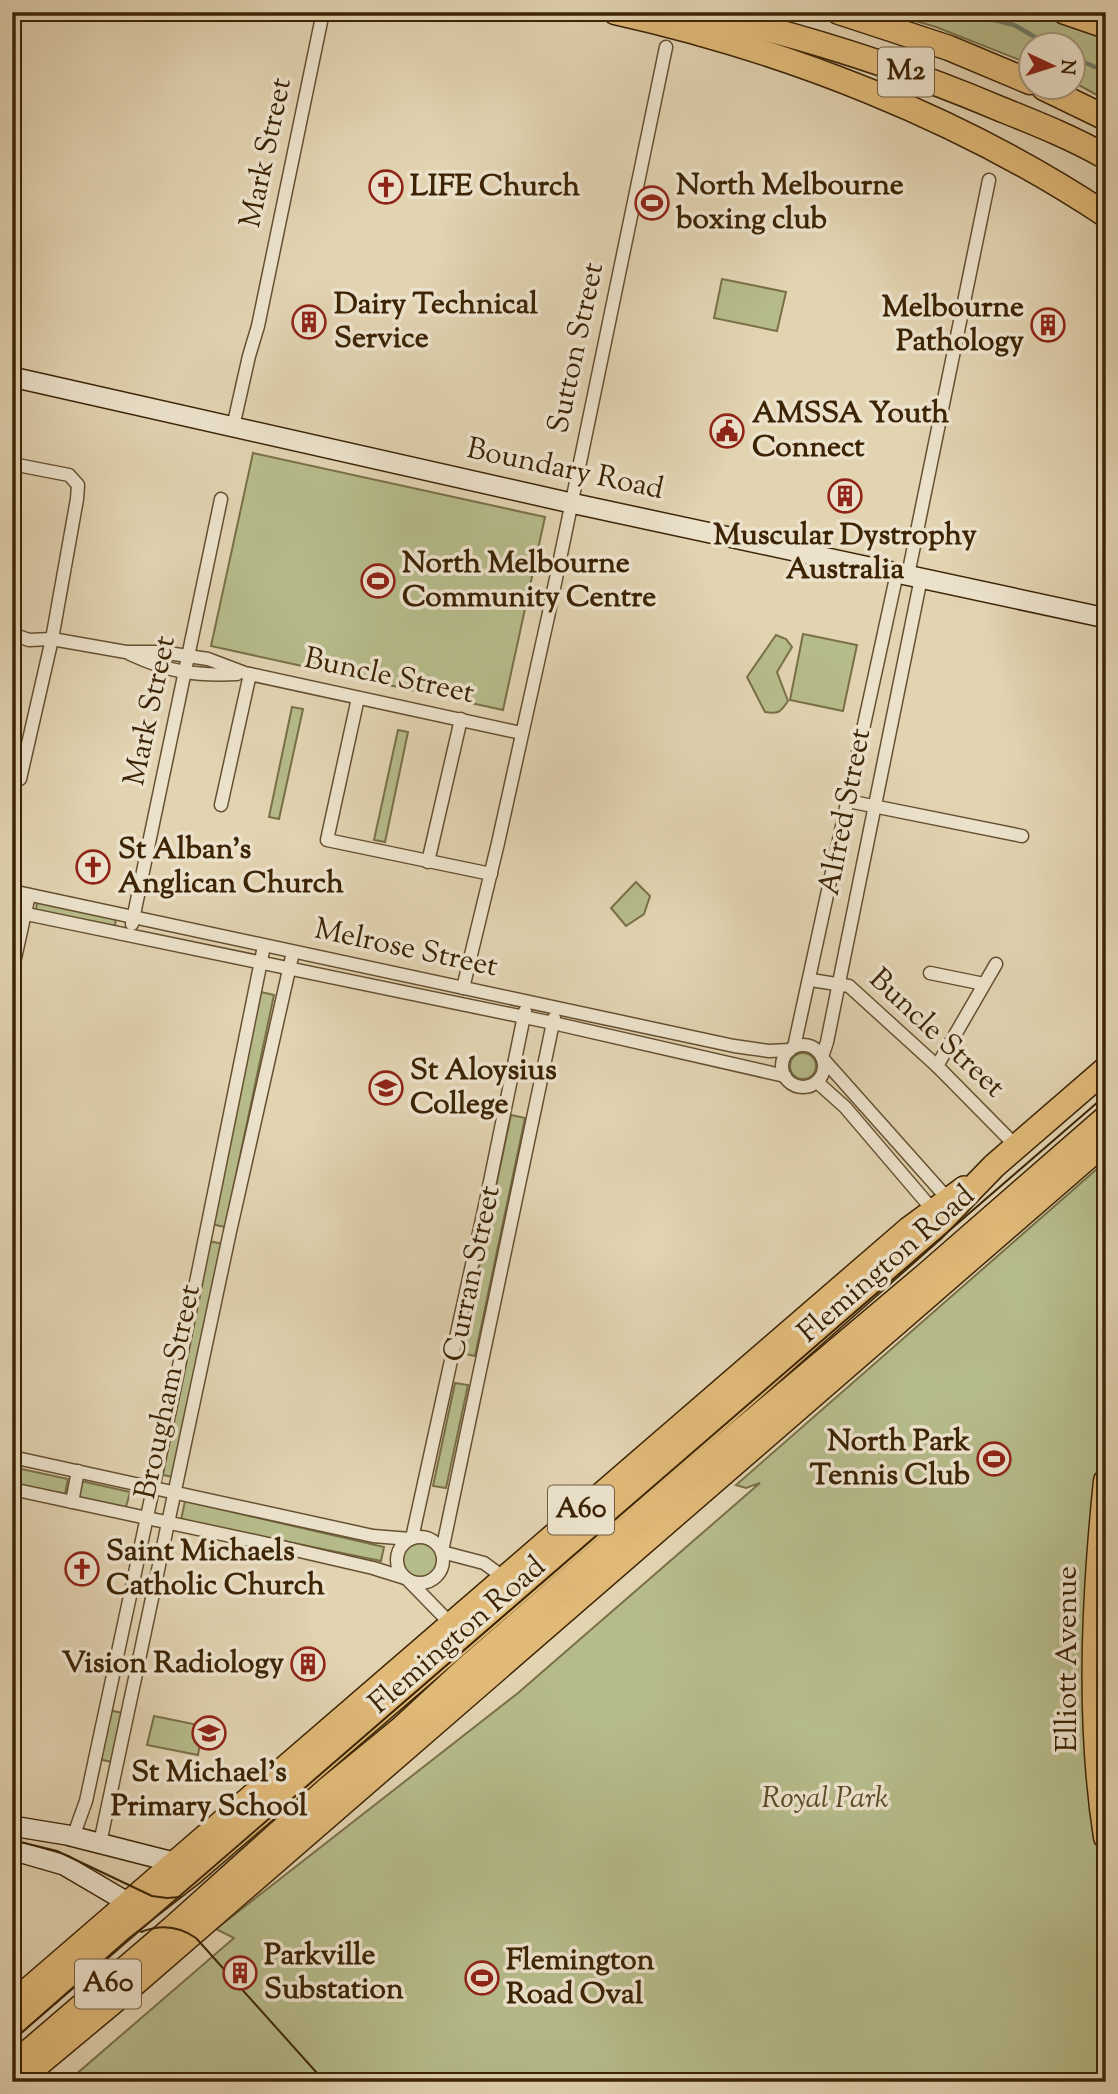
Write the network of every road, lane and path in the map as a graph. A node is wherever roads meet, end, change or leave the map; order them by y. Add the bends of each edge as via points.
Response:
1 (323, 12) edge
2 (615, 12) edge
3 (697, 12) edge
4 (839, 12) edge
5 (1065, 12) edge
6 (1106, 26) edge
7 (666, 47) dead end
8 (1016, 76) edge
9 (1073, 102) edge
10 (1106, 118) edge
11 (1106, 157) edge
12 (989, 180) dead end
13 (1106, 215) edge
14 (12, 377) edge
15 (233, 427) junction
16 (12, 464) edge
17 (221, 499) dead end
18 (571, 503) junction
19 (908, 575) junction
20 (1106, 618) edge
21 (12, 634) edge
22 (52, 639) junction
23 (126, 652) junction
24 (189, 657) junction
25 (186, 672) junction
26 (247, 674) junction
27 (358, 698) junction
28 (461, 719) junction
29 (522, 733) junction
30 (20, 779) dead end
31 (848, 801) junction
32 (221, 805) dead end
33 (874, 807) junction
34 (1022, 836) dead end
35 (428, 862) junction
36 (491, 874) junction
37 (12, 891) edge
38 (29, 895) junction
39 (19, 913) edge
40 (133, 918) junction
41 (130, 934) junction
42 (264, 946) junction
43 (293, 953) junction
44 (261, 962) junction
45 (996, 964) dead end
46 (290, 969) junction
47 (376, 970) junction
48 (12, 972) edge
49 (930, 973) dead end
50 (811, 980) junction
51 (839, 984) junction
52 (984, 984) junction
53 (373, 985) junction
54 (463, 988) junction
55 (527, 1001) junction
56 (556, 1007) junction
57 (524, 1017) junction
58 (553, 1023) junction
59 (734, 1046) junction
60 (792, 1049) junction
61 (823, 1058) junction
62 (730, 1062) junction
63 (937, 1066) junction
64 (1106, 1069) edge
65 (785, 1076) junction
66 (817, 1082) junction
67 (1106, 1118) edge
68 (878, 1119) junction
69 (865, 1130) junction
70 (1106, 1143) edge
71 (1016, 1146) junction
72 (994, 1166) junction
73 (939, 1204) junction
74 (207, 1231) junction
75 (229, 1236) junction
76 (710, 1412) junction
77 (12, 1457) edge
78 (79, 1471) junction
79 (1106, 1480) edge
80 (12, 1489) edge
81 (152, 1489) junction
82 (175, 1493) junction
83 (72, 1502) junction
84 (146, 1519) junction
85 (168, 1524) junction
86 (411, 1538) junction
87 (140, 1546) junction
88 (162, 1550) junction
89 (442, 1551) junction
90 (406, 1579) junction
91 (512, 1583) junction
92 (544, 1602) junction
93 (450, 1623) junction
94 (520, 1650) junction
95 (459, 1659) junction
96 (1101, 1660) edge
97 (92, 1770) junction
98 (114, 1775) junction
99 (12, 1826) edge
100 (73, 1837) junction
101 (1106, 1837) edge
102 (100, 1843) junction
103 (12, 1850) edge
104 (173, 1861) junction
105 (202, 1865) junction
106 (202, 1901) junction
107 (136, 1906) junction
108 (12, 2002) edge
109 (12, 2024) edge
110 (12, 2066) edge
111 (19, 2082) edge

1 - 15 street, Mark Street
2 - 13 highway via 702,35 865,90 1024,164
3 - 11 highway, M2 via 843,50 960,92
4 - 8 highway, M2
5 - 6 highway
7 - 18 street, Sutton Street
9 - 10 highway
12 - 19 street, Alfred Street
14 - 15 main road, Boundary Road
15 - 18 main road, Boundary Road
16 - 22 street via 69,475 78,485
17 - 24 street, Mark Street
18 - 19 main road, Boundary Road
18 - 29 street, Sutton Street
19 - 20 main road, Boundary Road
19 - 31 street, Alfred Street
19 - 33 street, Alfred Street
21 - 22 street, Buncle Street via 29,640
22 - 23 street, Buncle Street
22 - 30 street
23 - 24 street, Buncle Street
23 - 25 street, Buncle Street via 158,667
24 - 25 street, Mark Street
24 - 26 street, Buncle Street
25 - 26 street, Buncle Street
25 - 40 street, Mark Street
26 - 27 street, Buncle Street
26 - 32 street
27 - 28 street, Buncle Street
27 - 35 street via 327,840
28 - 29 street, Buncle Street
28 - 35 street
29 - 36 street, Sutton Street
31 - 33 street
31 - 50 street, Alfred Street
33 - 34 street
33 - 51 street, Alfred Street
35 - 36 street
36 - 54 street, Sutton Street
37 - 38 street, Melrose Street
38 - 39 street
38 - 40 street, Melrose Street
39 - 41 street, Melrose Street
39 - 48 street
40 - 41 street, Mark Street
40 - 42 street, Melrose Street
41 - 44 street, Melrose Street
42 - 43 street, Melrose Street
42 - 44 street, Brougham Street
43 - 46 street, Brougham Street
43 - 47 street, Melrose Street
44 - 46 street, Melrose Street
44 - 74 street, Brougham Street
45 - 52 street
46 - 53 street, Melrose Street
46 - 75 street, Brougham Street
47 - 53 street
47 - 54 street, Melrose Street
49 - 52 street
50 - 51 street, Buncle Street
50 - 60 street, Alfred Street
51 - 61 street, Alfred Street
51 - 63 street, Buncle Street via 849,986
52 - 63 street
53 - 57 street, Melrose Street
54 - 55 street, Melrose Street
55 - 56 street, Melrose Street
55 - 57 street, Curran Street
56 - 58 street, Curran Street
56 - 59 street, Melrose Street
57 - 58 street, Melrose Street
57 - 86 street, Curran Street
58 - 62 street, Melrose Street
58 - 89 street, Curran Street
59 - 60 street, Melrose Street
59 - 62 street
60 - 61 street via 810,1046
60 - 65 street via 782,1065
61 - 66 street
61 - 68 street
62 - 65 street, Melrose Street
63 - 71 street, Buncle Street
64 - 71 highway, Flemington Road / A60
65 - 66 street via 796,1086
66 - 69 street
67 - 92 highway, Flemington Road / A60
68 - 69 street
68 - 73 street
69 - 73 street
70 - 94 main road, Flemington Road / A60
71 - 72 highway, Flemington Road / A60
72 - 73 main road, Flemington Road / A60
72 - 76 highway, Flemington Road / A60 via 931,1231
73 - 76 main road, Flemington Road / A60
74 - 75 street
74 - 81 street, Brougham Street
75 - 82 street, Brougham Street
76 - 91 highway, Flemington Road / A60
77 - 78 street
78 - 81 street
78 - 83 street
79 - 96 highway, Elliott Avenue via 1099,1553
80 - 83 street
81 - 82 street
81 - 84 street, Brougham Street
82 - 85 street, Brougham Street
82 - 86 street via 373,1536
83 - 84 street
84 - 85 street
84 - 87 street, Brougham Street
85 - 88 street, Brougham Street
85 - 90 street
86 - 89 street via 431,1539
86 - 90 street via 397,1556
87 - 88 street
87 - 97 street, Brougham Street
88 - 98 street, Brougham Street
89 - 90 street via 443,1564 435,1578 423,1583
89 - 91 street via 484,1563
90 - 93 street
91 - 92 highway
91 - 93 main road, Flemington Road / A60
91 - 95 highway, Flemington Road / A60
92 - 94 main road via 533,1634
92 - 95 highway, Flemington Road / A60
93 - 104 main road, Flemington Road / A60
94 - 95 main road via 496,1665
94 - 111 main road, Flemington Road / A60
95 - 105 highway, Flemington Road / A60
95 - 106 highway, Flemington Road / A60 via 401,1729
96 - 101 highway, Elliott Avenue via 1098,1740
97 - 98 street
97 - 100 street, Brougham Street
98 - 102 street, Brougham Street
99 - 100 main road
100 - 102 main road
102 - 104 main road
103 - 107 main road via 64,1865
104 - 105 main road
104 - 107 main road, Flemington Road / A60
105 - 107 highway, Flemington Road / A60
106 - 107 highway via 172,1912
106 - 110 highway, Flemington Road / A60
107 - 108 main road, Flemington Road / A60
107 - 109 highway, Flemington Road / A60

